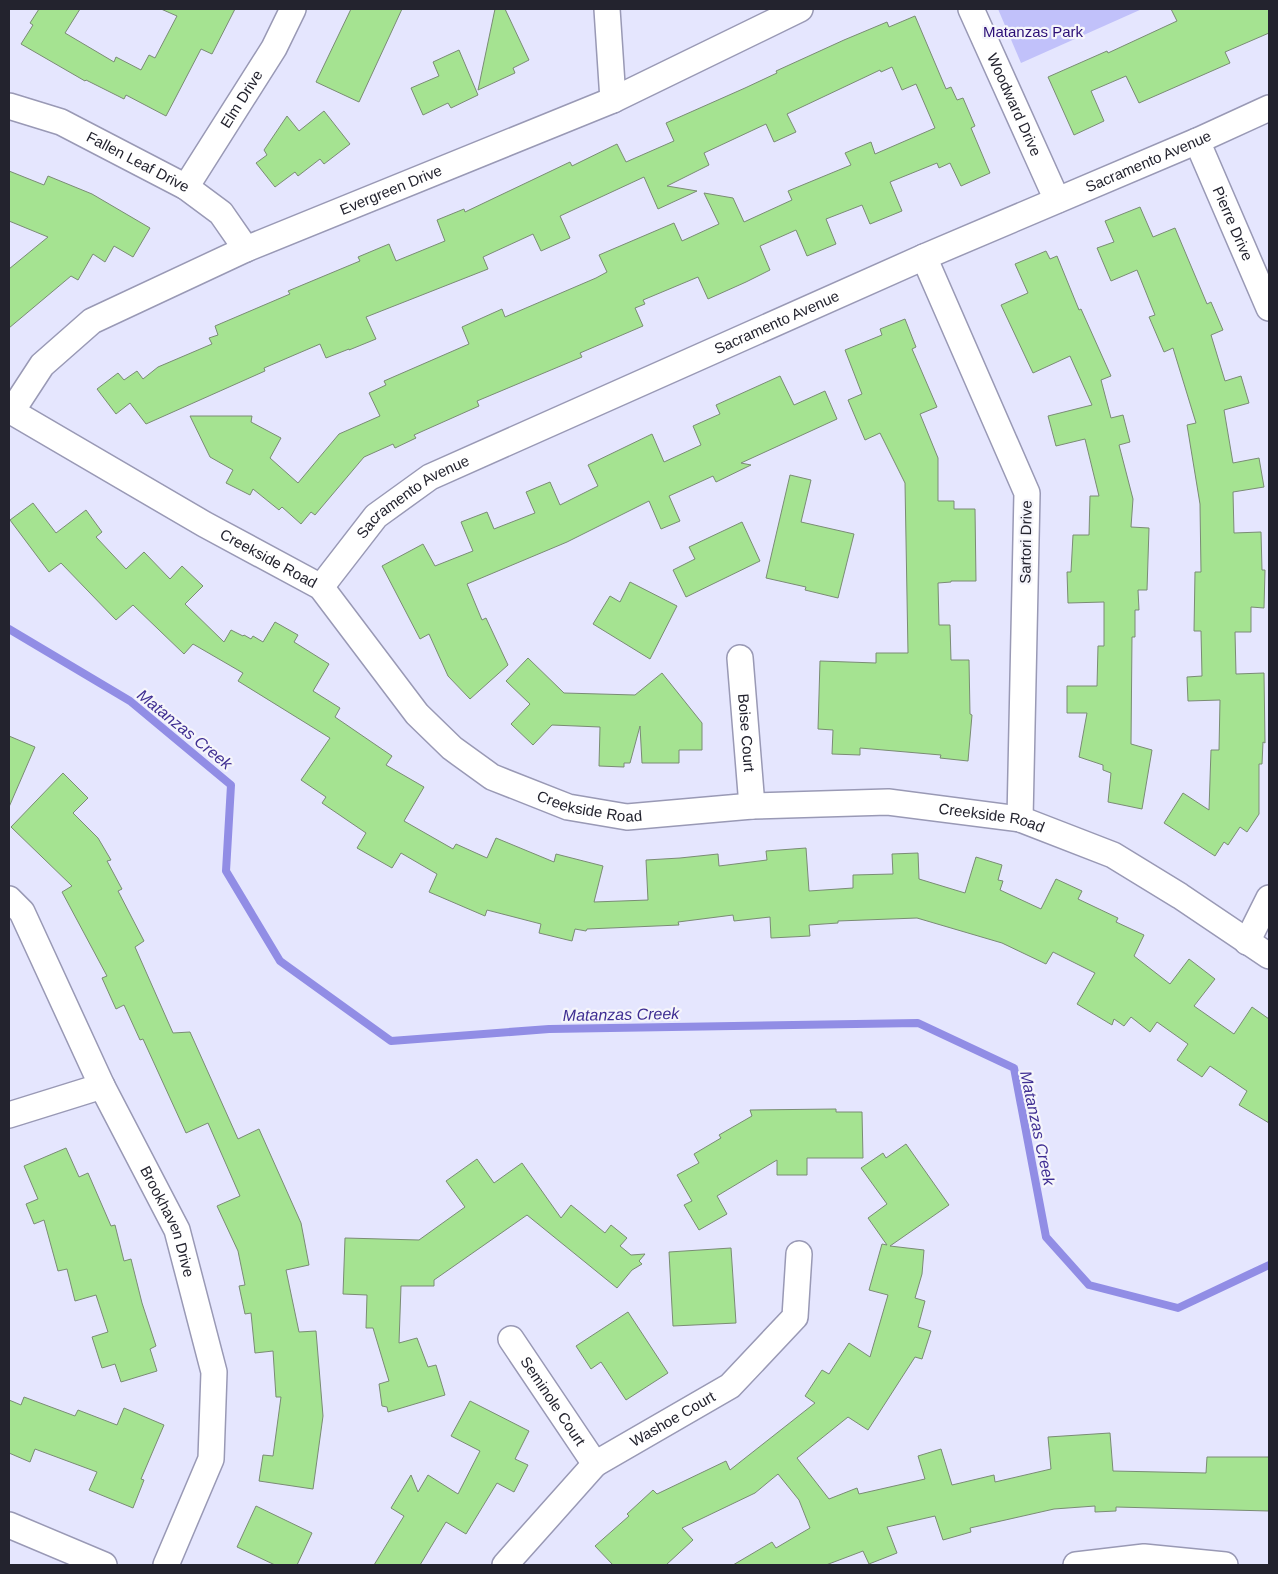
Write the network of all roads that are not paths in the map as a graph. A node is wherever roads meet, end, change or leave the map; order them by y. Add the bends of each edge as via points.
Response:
1 (293, 9) edge
2 (607, 9) edge
3 (800, 9) edge
4 (971, 9) edge
5 (613, 100) junction
6 (9, 106) edge
7 (1269, 108) edge
8 (1197, 141) junction
9 (186, 187) junction
10 (1057, 200) junction
11 (246, 249) junction
12 (924, 257) junction
13 (1269, 308) edge
14 (11, 410) edge
15 (321, 587) junction
16 (740, 658) dead end
17 (752, 806) junction
18 (1020, 819) junction
19 (1269, 898) edge
20 (9, 899) edge
21 (1247, 942) junction
22 (1269, 956) edge
23 (102, 1086) junction
24 (9, 1114) edge
25 (798, 1254) dead end
26 (511, 1339) dead end
27 (595, 1464) junction
28 (9, 1525) edge
29 (104, 1565) edge
30 (166, 1565) edge
31 (505, 1565) edge
32 (1076, 1565) edge
33 (1225, 1565) edge

1 - 9 street, Elm Drive via 274,48
2 - 5 street
3 - 5 street, Evergreen Drive
4 - 10 street, Woodward Drive
5 - 11 street, Evergreen Drive
6 - 9 street, Fallen Leaf Drive via 61,122
7 - 8 street, Sacramento Avenue
8 - 10 street, Sacramento Avenue
8 - 13 street, Pierre Drive
9 - 11 street, Fallen Leaf Drive via 221,213
10 - 12 street, Sacramento Avenue
11 - 14 street, Evergreen Drive via 92,321 42,365
12 - 15 street, Sacramento Avenue via 430,477 376,516
12 - 18 street, Sartori Drive via 1027,493
14 - 15 street, Creekside Road via 204,524
15 - 17 street, Creekside Road via 417,714 452,748 492,777 568,807 627,817
16 - 17 street, Boise Court
17 - 18 street, Creekside Road via 888,802
18 - 21 street, Creekside Road via 1114,855
19 - 21 street
20 - 23 street, Brookhaven Drive via 22,912
21 - 22 street, Creekside Road
23 - 24 street
23 - 30 street, Brookhaven Drive via 177,1230 214,1372 211,1459
25 - 27 street, Washoe Court via 795,1318 730,1386
26 - 27 street, Seminole Court
27 - 31 street, Washoe Court
28 - 29 street
32 - 33 street via 1144,1557

